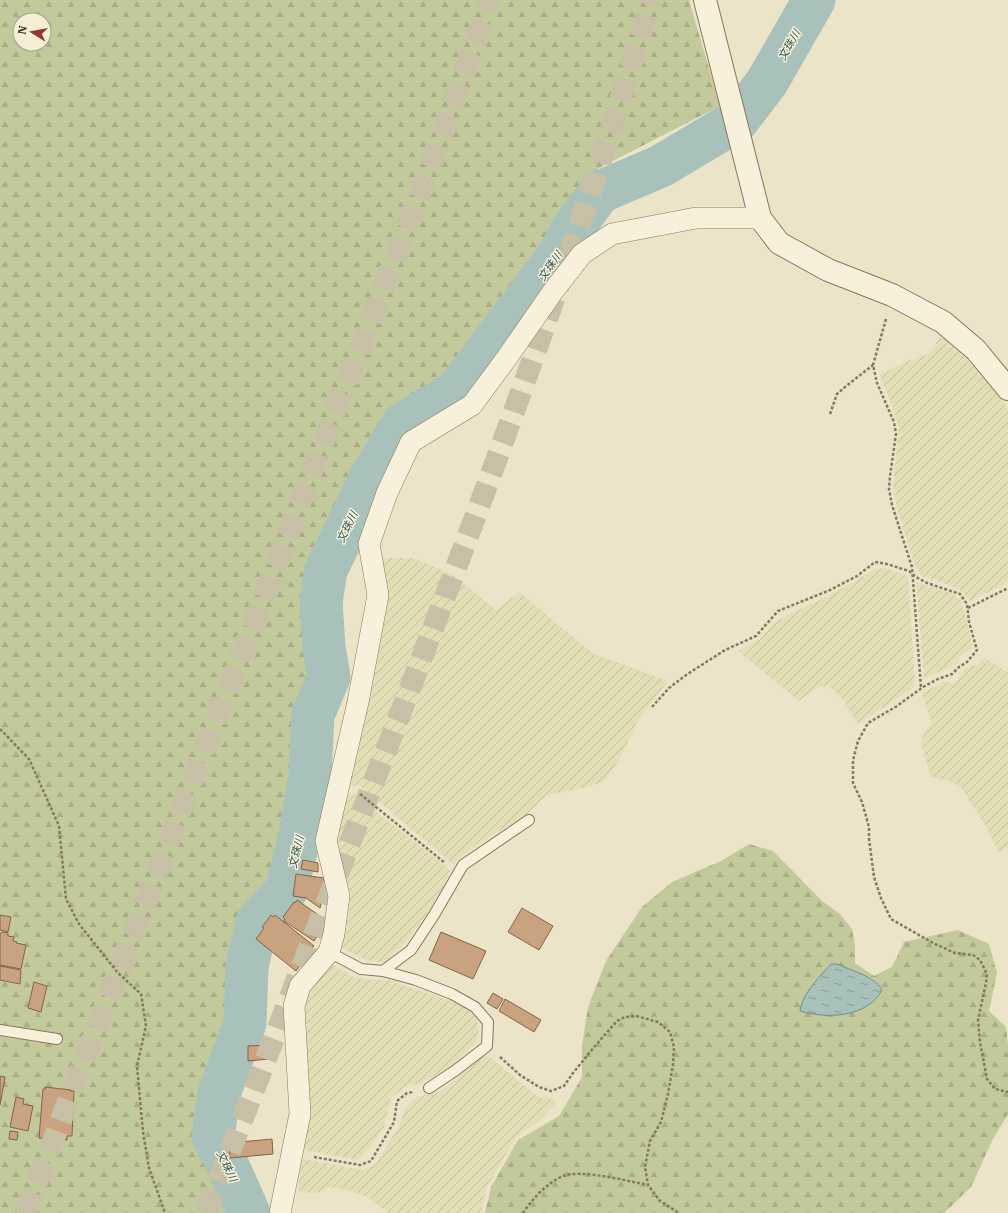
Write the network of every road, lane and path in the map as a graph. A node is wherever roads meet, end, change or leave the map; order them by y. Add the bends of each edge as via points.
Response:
1 (704, 0) edge
2 (760, 218) junction
3 (892, 294) junction
4 (873, 365) junction
5 (1008, 389) edge
6 (830, 414) dead end
7 (913, 575) junction
8 (1008, 588) edge
9 (968, 608) junction
10 (921, 688) junction
11 (652, 707) dead end
12 (0, 729) edge
13 (338, 790) junction
14 (529, 820) dead end
15 (458, 873) junction
16 (329, 952) junction
17 (383, 971) junction
18 (0, 1030) edge
19 (57, 1039) dead end
20 (487, 1046) junction
21 (429, 1088) joint
22 (1008, 1092) edge
23 (292, 1154) junction
24 (648, 1185) junction
25 (164, 1213) edge
26 (280, 1213) edge
27 (523, 1213) edge
28 (679, 1213) edge

1 - 2 street
2 - 3 street via 779,243 828,270
2 - 13 street via 696,218 612,234 582,254 472,405 411,442 387,493 369,544 378,595
3 - 4 path
3 - 5 street via 943,322 976,350
4 - 6 path via 837,394
4 - 7 path via 877,383 894,422 896,434 889,489
7 - 9 path via 927,583 960,594
7 - 10 path
7 - 11 path via 909,571 875,562 857,576 830,590 778,611 756,636 725,650 686,675 669,688
8 - 9 path
9 - 10 path via 977,650 952,674 938,678
10 - 22 path via 868,723 858,741 853,760 853,783 869,827 874,877 891,919 939,946 956,953 973,955 980,960 987,974 978,1020 987,1079 995,1089
12 - 25 path via 29,759 59,826 66,899 78,924 118,973 141,994 146,1026 137,1066 143,1132 149,1168
13 - 15 path via 356,790
13 - 16 street via 326,841 340,896
14 - 15 lane via 463,865
15 - 17 lane via 411,950
16 - 17 lane via 361,970
16 - 23 street via 300,986 294,1006 300,1114
17 - 20 lane via 416,980 452,994 476,1007 488,1022
18 - 19 lane
20 - 21 lane
20 - 24 path via 520,1076 551,1091 564,1086 617,1021 625,1017 636,1016 658,1022 670,1032 674,1047 673,1065 661,1122 650,1141 645,1167
21 - 23 path via 407,1093 397,1101 394,1122 371,1161 360,1165
23 - 26 street
24 - 27 path via 581,1174 564,1176 547,1186 529,1203
24 - 28 path via 660,1201

